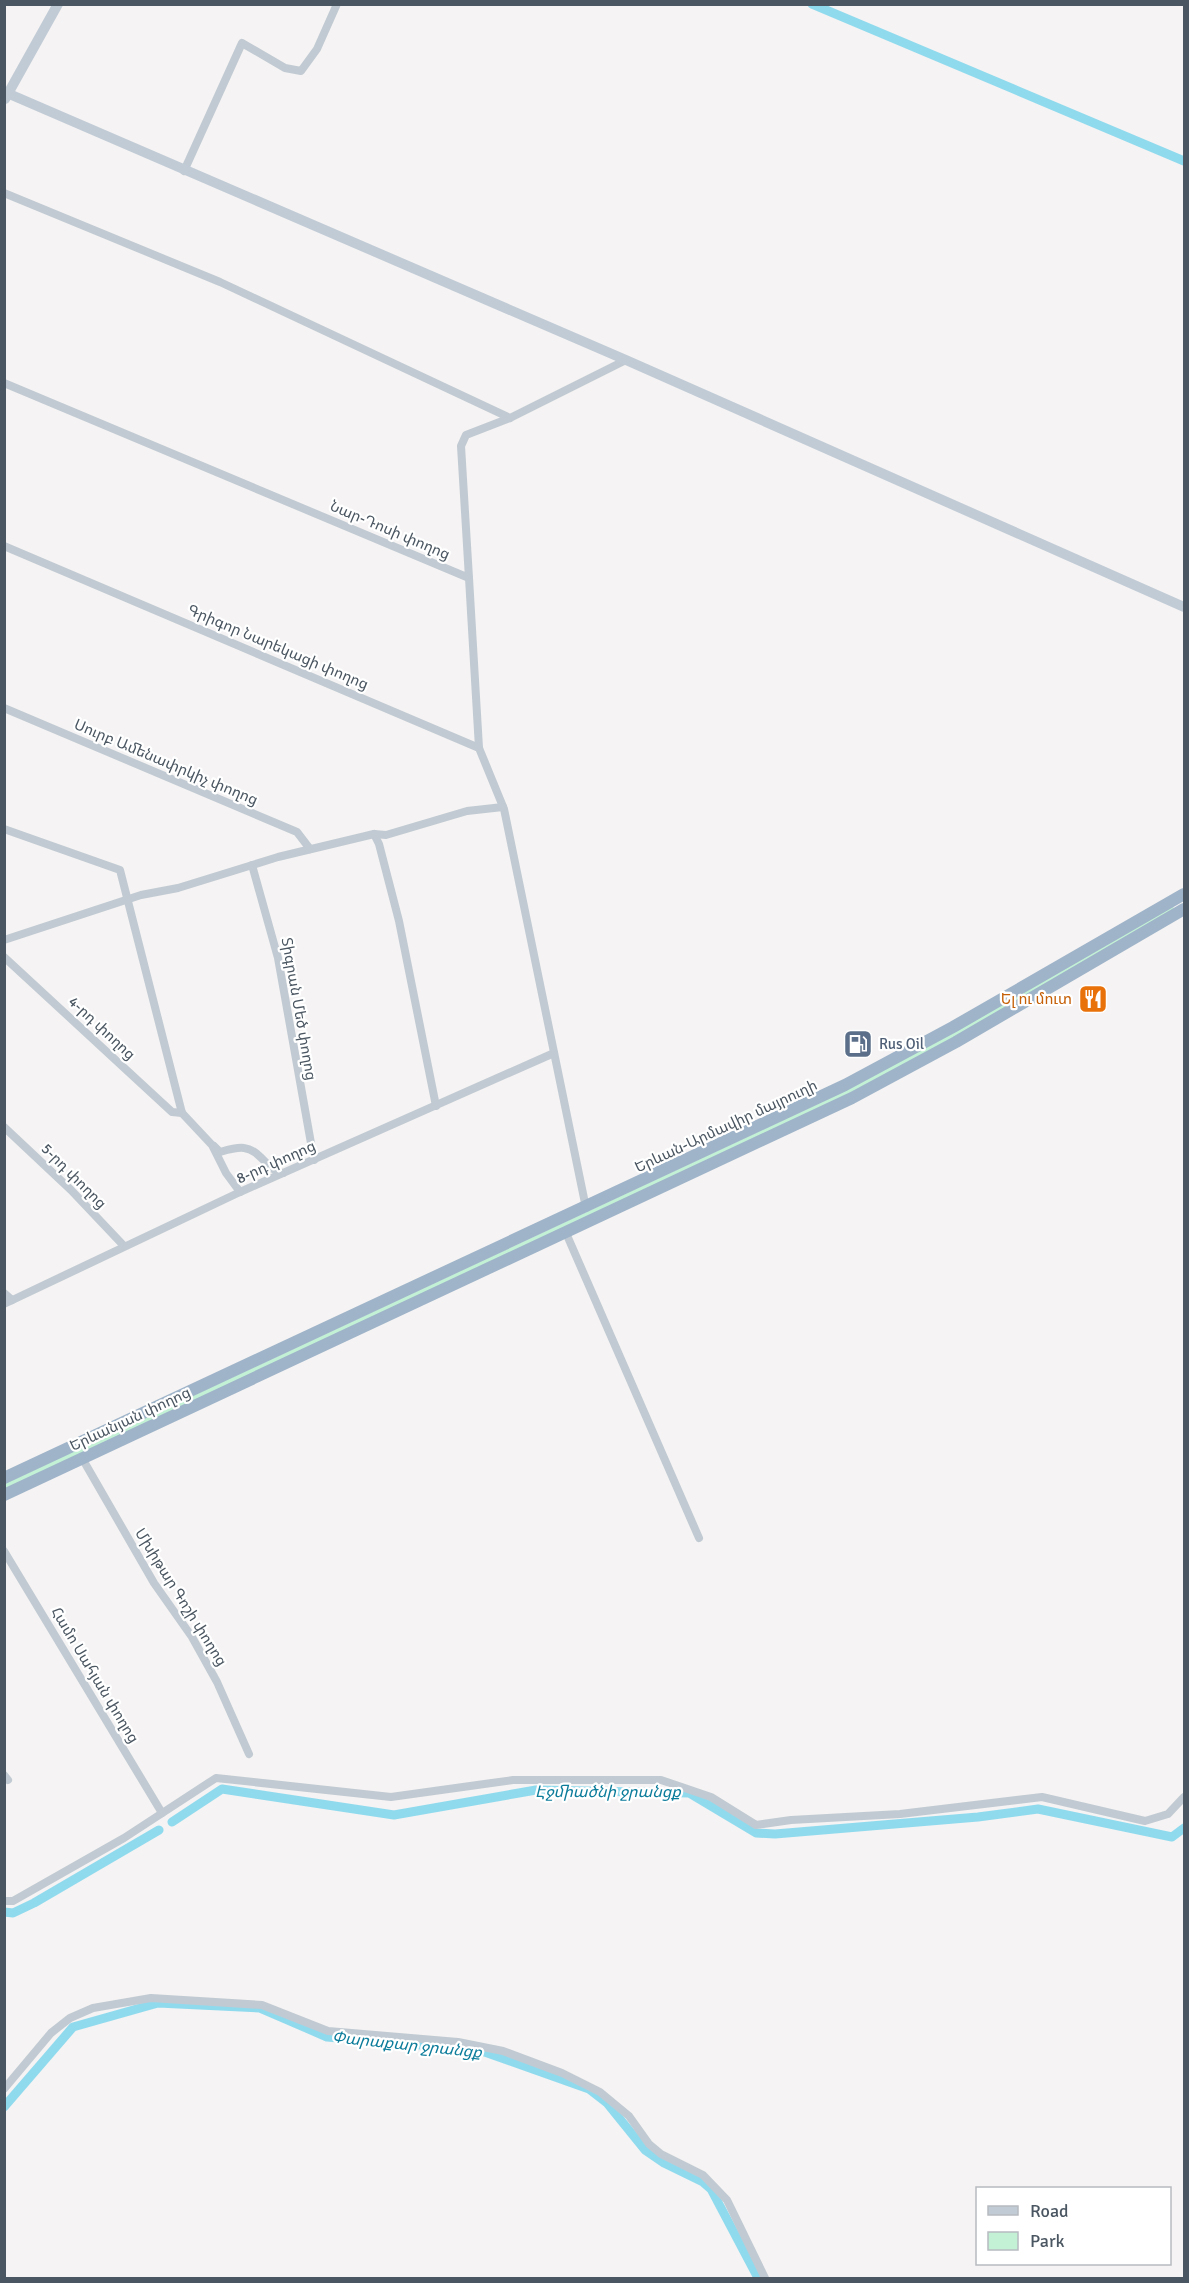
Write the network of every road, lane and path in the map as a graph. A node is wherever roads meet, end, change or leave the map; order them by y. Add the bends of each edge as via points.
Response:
1 (58, 4) edge
2 (337, 4) edge
3 (5, 94) edge
4 (184, 171) junction
5 (4, 193) edge
6 (626, 360) junction
7 (4, 383) edge
8 (510, 418) junction
9 (4, 546) edge
10 (469, 578) junction
11 (1185, 607) edge
12 (4, 708) edge
13 (479, 748) junction
14 (504, 808) junction
15 (4, 829) edge
16 (374, 834) junction
17 (310, 849) junction
18 (252, 865) junction
19 (1183, 897) edge
20 (129, 901) junction
21 (1185, 909) edge
22 (4, 940) edge
23 (4, 957) edge
24 (554, 1053) junction
25 (436, 1106) junction
26 (183, 1113) junction
27 (4, 1127) edge
28 (212, 1145) junction
29 (314, 1161) junction
30 (285, 1173) junction
31 (240, 1192) junction
32 (586, 1208) junction
33 (566, 1233) junction
34 (124, 1246) junction
35 (4, 1293) edge
36 (8, 1302) edge
37 (266, 1357) joint
38 (269, 1371) joint
39 (82, 1458) junction
40 (4, 1478) edge
41 (4, 1495) edge
42 (699, 1539) dead end
43 (4, 1551) edge
44 (249, 1754) dead end
45 (1185, 1797) edge
46 (162, 1814) junction
47 (4, 1901) edge
48 (4, 2089) edge
49 (765, 2278) edge

1 - 3 main road
2 - 4 street via 317,49 301,71 285,68 242,43
3 - 4 main road
4 - 6 main road
5 - 8 street via 220,282
6 - 8 street, Նար-Դոսի փողոց
6 - 11 main road
7 - 10 street, Նար-Դոսի փողոց
8 - 10 street, Նար-Դոսի փողոց via 466,435 461,446
9 - 13 street, Գրիգոր Նարեկացի փողոց
10 - 13 street
12 - 17 street, Սուրբ Ամենափրկիչ փողոց via 297,832
13 - 14 street
14 - 16 street via 467,811 386,835
14 - 24 street
15 - 20 street via 120,870
16 - 17 street
16 - 25 street via 380,844 399,921
17 - 18 street
18 - 20 street
18 - 29 street, Տիգրան Մեծ փողոց via 278,958
19 - 32 highway, Երևան-Արմավիր մայրուղի via 845,1085
20 - 22 street
20 - 26 street
21 - 33 highway, Երևան-Արմավիր մայրուղի via 852,1098
23 - 26 street, 4-րդ փողոց via 172,1112
24 - 25 street, 8-րդ փողոց
24 - 32 street
25 - 29 street, 8-րդ փողոց
26 - 28 street
27 - 34 street, 5-րդ փողոց
28 - 30 street via 220,1152 244,1148 254,1151 270,1168
28 - 31 street
29 - 30 street, 8-րդ փողոց
30 - 31 street, 8-րդ փողոց
31 - 34 street, 8-րդ փողոց
32 - 37 highway, Երևան-Արմավիր մայրուղի
33 - 38 highway, Երևան-Արմավիր մայրուղի
33 - 42 street
34 - 36 street, 8-րդ փողոց
35 - 36 street
37 - 40 highway, Երևանյան փողոց
38 - 39 highway, Երևանյան փողոց
39 - 41 highway, Երևանյան փողոց
39 - 44 street, Մխիթար Գոշի փողոց via 154,1583 192,1636
43 - 46 street, Համո Սահյան փողոց
45 - 46 street via 1168,1814 1145,1821 1042,1797 900,1814 756,1825 711,1797 661,1780 513,1780 391,1797 216,1778
46 - 47 street via 13,1901
48 - 49 street via 51,2033 70,2018 93,2008 151,1998 262,2005 328,2031 458,2042 503,2051 600,2092 629,2116 661,2154 702,2175 727,2200

